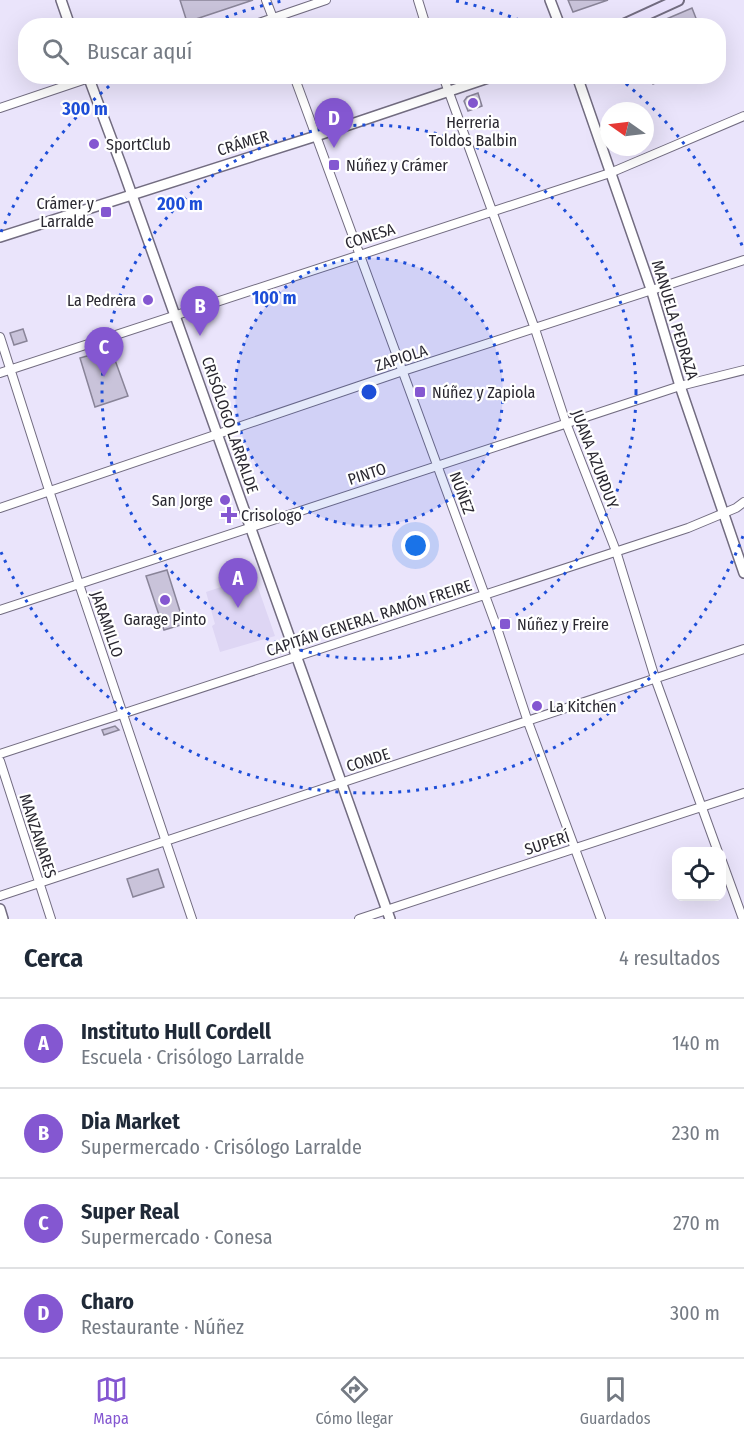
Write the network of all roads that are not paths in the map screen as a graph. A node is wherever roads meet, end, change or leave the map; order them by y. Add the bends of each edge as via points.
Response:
1 (61, 0) edge
2 (266, 0) edge
3 (326, 0) edge
4 (418, 0) edge
5 (550, 0) edge
6 (678, 0) edge
7 (67, 18) edge
8 (273, 18) edge
9 (283, 18) edge
10 (424, 18) edge
11 (557, 18) edge
12 (639, 18) edge
13 (70, 84) edge
14 (93, 84) edge
15 (297, 84) edge
16 (446, 84) edge
17 (471, 84) edge
18 (580, 84) edge
19 (448, 92) junction
20 (0, 108) edge
21 (744, 116) edge
22 (316, 136) junction
23 (610, 173) junction
24 (132, 194) junction
25 (492, 211) junction
26 (0, 237) edge
27 (359, 254) junction
28 (744, 260) edge
29 (651, 289) junction
30 (175, 315) junction
31 (535, 329) junction
32 (0, 337) edge
33 (11, 369) junction
34 (744, 370) edge
35 (403, 371) junction
36 (0, 373) edge
37 (680, 386) junction
38 (566, 423) junction
39 (218, 435) junction
40 (438, 466) junction
41 (50, 491) junction
42 (744, 502) edge
43 (0, 508) edge
44 (724, 512) junction
45 (250, 528) junction
46 (616, 551) junction
47 (744, 573) edge
48 (79, 584) junction
49 (484, 594) junction
50 (0, 610) edge
51 (744, 649) edge
52 (297, 657) junction
53 (655, 678) junction
54 (123, 713) junction
55 (528, 722) junction
56 (0, 754) edge
57 (0, 761) edge
58 (342, 783) junction
59 (744, 793) edge
60 (701, 806) junction
61 (165, 841) junction
62 (716, 847) edge
63 (574, 848) junction
64 (726, 872) edge
65 (38, 882) junction
66 (0, 896) edge
67 (0, 909) edge
68 (388, 915) edge
69 (3, 919) edge
70 (51, 919) edge
71 (192, 919) edge
72 (359, 919) edge
73 (601, 919) edge
74 (743, 919) edge

1 - 7 street
2 - 8 street
3 - 9 street
4 - 10 street
5 - 11 street
6 - 12 main road
13 - 20 street
14 - 24 street, CRISÓLOGO LARRALDE
15 - 22 street, NÚÑEZ
16 - 19 street, JUANA AZURDUY
17 - 19 street, CRÁMER
18 - 23 street, MANUELA PEDRAZA
19 - 22 street, CRÁMER
19 - 25 street, JUANA AZURDUY
21 - 23 street, CONESA
22 - 24 street, CRÁMER
22 - 27 street, NÚÑEZ
23 - 25 street, CONESA
23 - 29 street, MANUELA PEDRAZA
24 - 26 street, CRÁMER
24 - 30 street, CRISÓLOGO LARRALDE
25 - 27 street, CONESA
25 - 31 street, JUANA AZURDUY
27 - 30 street, CONESA
27 - 35 street, NÚÑEZ
28 - 29 street, ZAPIOLA
29 - 31 street, ZAPIOLA
29 - 37 street, MANUELA PEDRAZA
30 - 33 street, CONESA
30 - 39 street, CRISÓLOGO LARRALDE
31 - 35 street, ZAPIOLA
31 - 38 street, JUANA AZURDUY
32 - 33 street, JARAMILLO
33 - 36 street, CONESA
33 - 41 street, JARAMILLO
34 - 37 street, PINTO
35 - 39 street, ZAPIOLA
35 - 40 street, NÚÑEZ
37 - 38 street, PINTO
37 - 44 street, MANUELA PEDRAZA
38 - 40 street, PINTO
38 - 46 street, JUANA AZURDUY
39 - 41 street, ZAPIOLA
39 - 45 street, CRISÓLOGO LARRALDE
40 - 45 street, PINTO
40 - 49 street, NÚÑEZ
41 - 43 street, ZAPIOLA
41 - 48 street, JARAMILLO
42 - 44 street, CAPITÁN GENERAL RAMÓN FREIRE
44 - 46 street, CAPITÁN GENERAL RAMÓN FREIRE
44 - 47 street, MANUELA PEDRAZA
45 - 48 street, PINTO
45 - 52 street, CRISÓLOGO LARRALDE
46 - 49 street, CAPITÁN GENERAL RAMÓN FREIRE
46 - 53 street, JUANA AZURDUY
48 - 50 street, PINTO
48 - 54 street, JARAMILLO
49 - 52 street, CAPITÁN GENERAL RAMÓN FREIRE
49 - 55 street, NÚÑEZ
51 - 53 street, CONDE
52 - 54 street, CAPITÁN GENERAL RAMÓN FREIRE
52 - 58 street, CRISÓLOGO LARRALDE
53 - 55 street, CONDE
53 - 60 street, JUANA AZURDUY
54 - 56 street, CAPITÁN GENERAL RAMÓN FREIRE
54 - 61 street, JARAMILLO
55 - 58 street, CONDE
55 - 63 street, NÚÑEZ
57 - 65 street, MANZANARES
58 - 61 street, CONDE
58 - 68 street, CRISÓLOGO LARRALDE
59 - 60 street, SUPERÍ
60 - 62 street, JUANA AZURDUY
60 - 63 street, SUPERÍ
61 - 65 street, CONDE
61 - 71 street, JARAMILLO
63 - 68 street, SUPERÍ
63 - 73 street, NÚÑEZ
64 - 74 street
65 - 66 street, CONDE
65 - 70 street, MANZANARES
67 - 69 street
68 - 72 street, SUPERÍ

